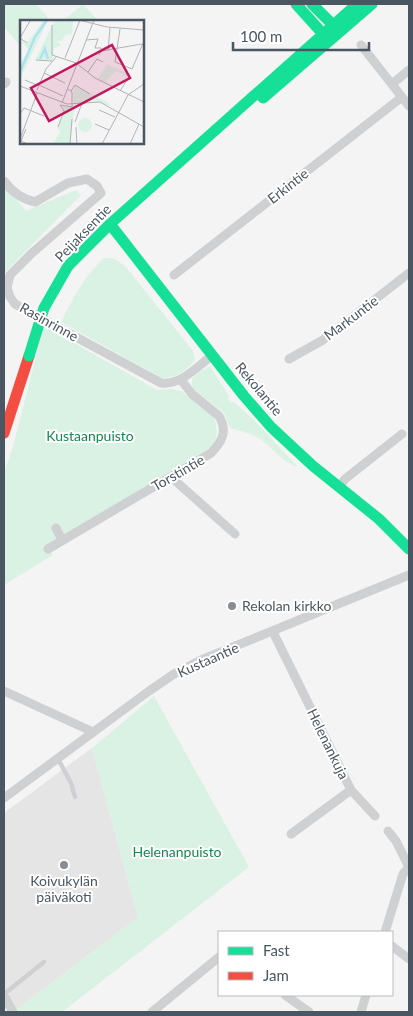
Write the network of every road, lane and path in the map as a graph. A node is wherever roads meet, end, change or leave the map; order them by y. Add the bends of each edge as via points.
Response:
1 (296, 4) edge
2 (312, 4) edge
3 (357, 4) edge
4 (372, 4) edge
5 (333, 25) junction
6 (323, 34) junction
7 (334, 37) junction
8 (361, 45) dead end
9 (409, 70) edge
10 (392, 84) junction
11 (402, 97) junction
12 (409, 106) edge
13 (229, 119) junction
14 (4, 181) edge
15 (110, 224) junction
16 (409, 273) edge
17 (174, 275) dead end
18 (213, 355) junction
19 (289, 359) dead end
20 (181, 380) junction
21 (6, 418) edge
22 (4, 433) edge
23 (402, 434) dead end
24 (171, 477) junction
25 (340, 486) junction
26 (56, 528) dead end
27 (235, 534) dead end
28 (62, 540) junction
29 (48, 549) dead end
30 (409, 549) edge
31 (409, 575) edge
32 (272, 632) junction
33 (4, 691) edge
34 (93, 732) junction
35 (58, 759) junction
36 (351, 790) junction
37 (75, 797) dead end
38 (4, 798) edge
39 (375, 816) dead end
40 (388, 831) dead end
41 (291, 834) dead end
42 (409, 867) edge
43 (385, 931) edge
44 (393, 947) edge
45 (218, 958) edge
46 (409, 959) edge
47 (44, 962) dead end
48 (4, 995) edge
49 (286, 996) edge
50 (366, 996) edge
51 (13, 1012) edge
52 (152, 1012) edge
53 (309, 1012) edge
54 (361, 1012) edge

1 - 6 main road
2 - 5 main road
3 - 5 main road, Peijaksentie
4 - 7 main road, Peijaksentie
5 - 6 main road, Peijaksentie
5 - 7 main road
6 - 7 main road
6 - 13 main road, Peijaksentie
7 - 13 main road, Peijaksentie via 249,110
8 - 10 street
9 - 10 street
10 - 11 street
11 - 12 street
11 - 17 street, Erkintie
13 - 15 main road, Peijaksentie
14 - 20 street, Rasinrinne via 25,200 35,202 68,183 87,179 101,193 10,275 7,288 15,304 153,380 170,384
15 - 18 main road, Rekolantie
15 - 21 main road, Peijaksentie, bridge via 68,266 52,292
16 - 19 street, Markuntie via 323,340
18 - 20 street
18 - 25 main road, Rekolantie via 248,402 281,437
20 - 24 street, Torstintie via 192,394 216,412 224,430 220,443 211,453
21 - 22 main road, Peijaksentie
23 - 25 street
24 - 27 street
24 - 28 street, Torstintie
25 - 30 main road, Rekolantie
26 - 28 street
28 - 29 street, Torstintie
31 - 32 street, Kustaantie
32 - 34 street, Kustaantie via 177,673
32 - 36 street, Helenankuja
33 - 34 street
34 - 35 street, Kustaantie
35 - 37 lane
35 - 38 street, Kustaantie
36 - 39 street
36 - 41 street, Helenankuja
40 - 42 street
42 - 43 street via 403,874
44 - 46 street
45 - 52 street
47 - 48 lane
48 - 51 street
49 - 53 street
50 - 54 street

